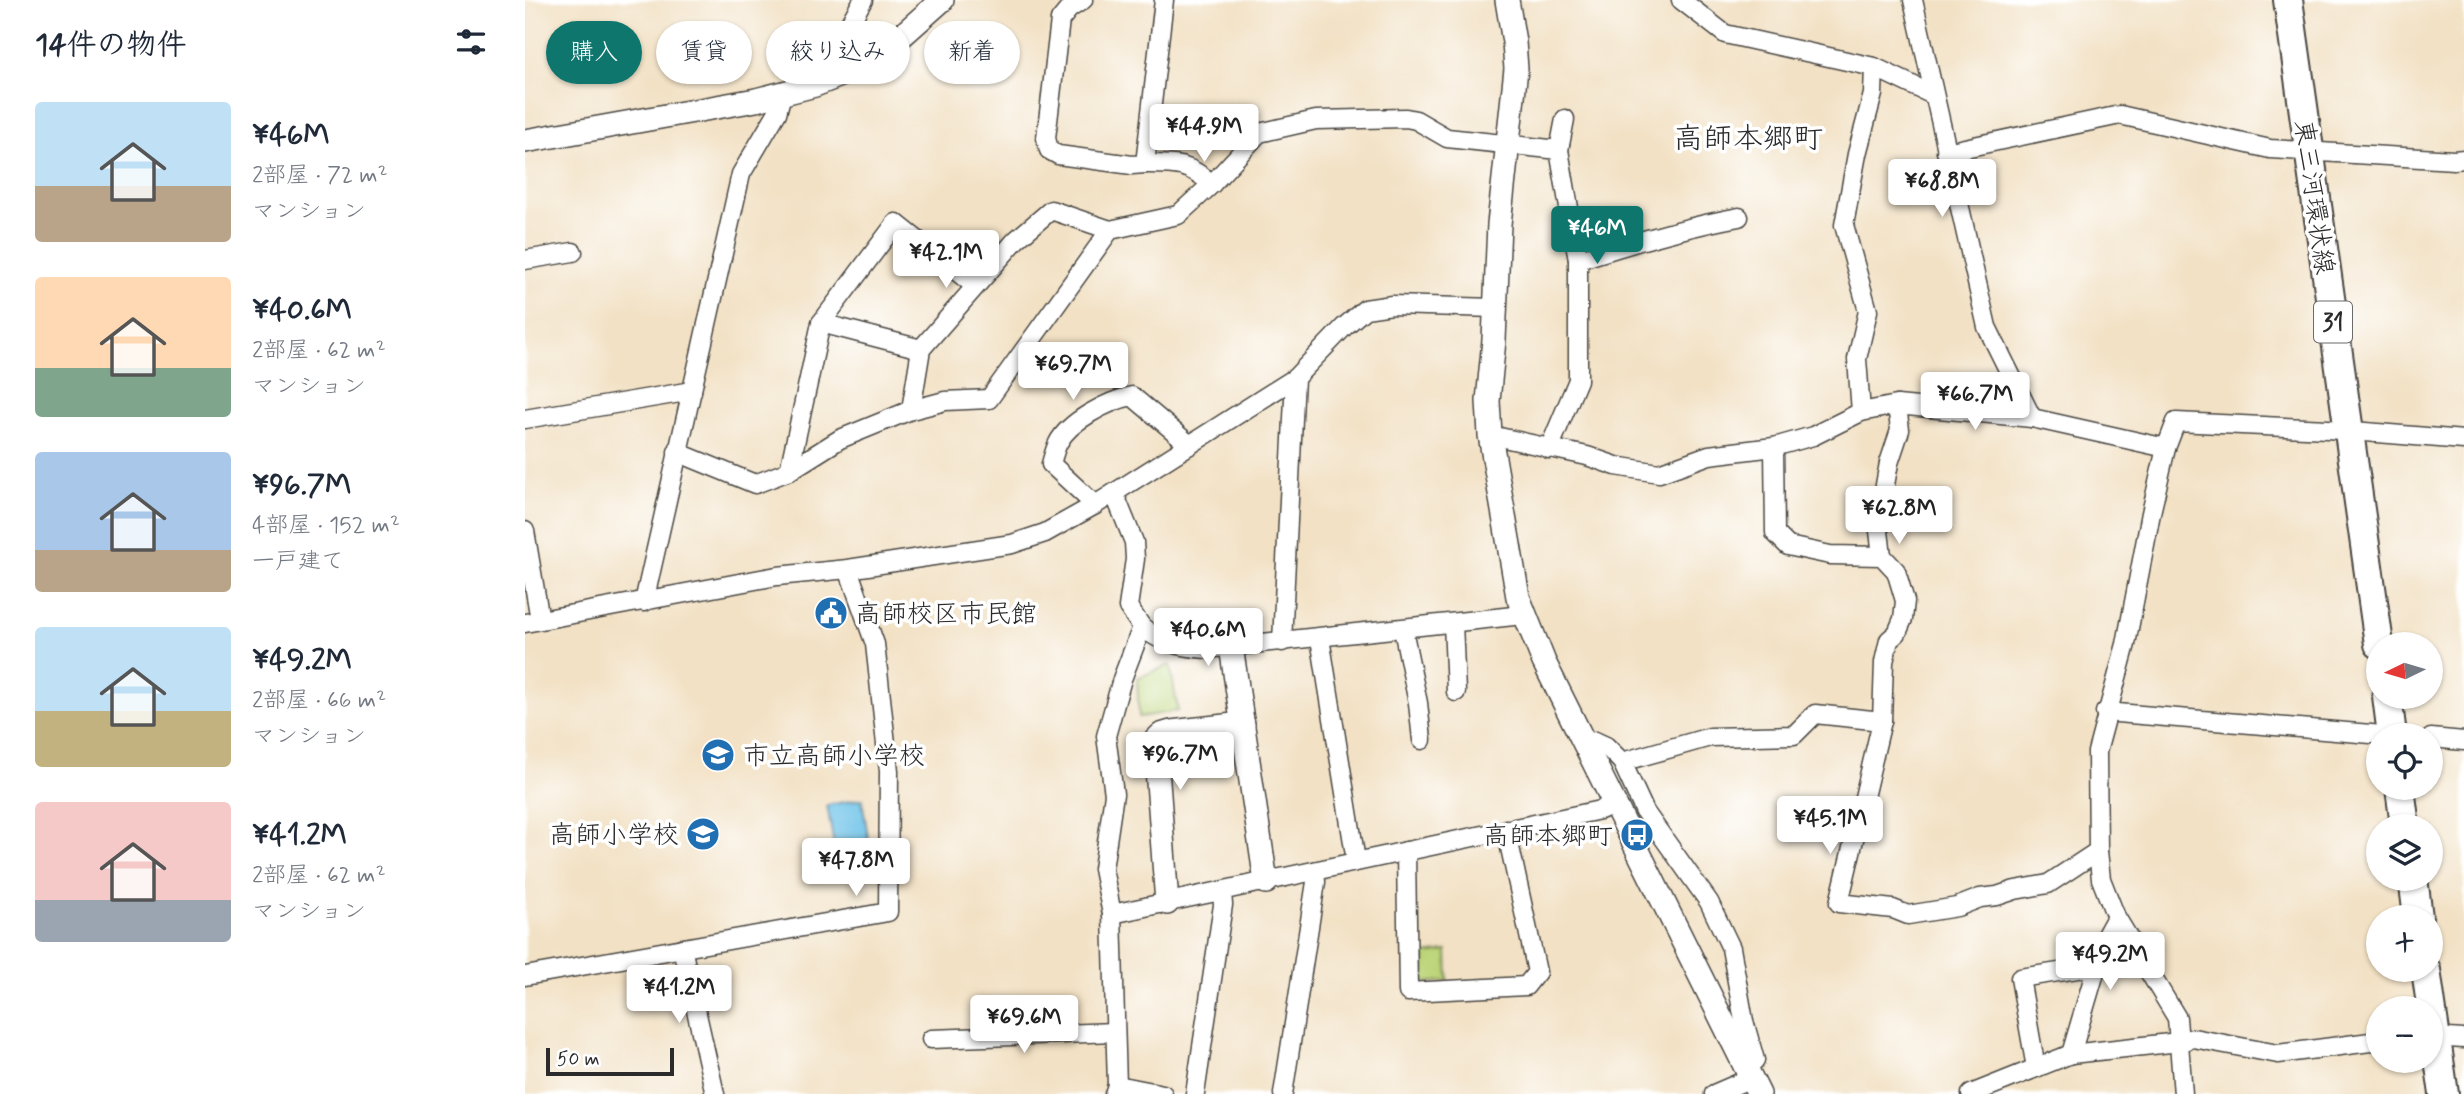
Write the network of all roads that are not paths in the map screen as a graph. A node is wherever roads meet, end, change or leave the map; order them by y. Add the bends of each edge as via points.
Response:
1 (863, 0) edge
2 (942, 0) edge
3 (1083, 0) edge
4 (1164, 0) edge
5 (1507, 0) edge
6 (1681, 0) edge
7 (1913, 0) edge
8 (2288, 0) edge
9 (1874, 67) junction
10 (814, 85) junction
11 (782, 94) junction
12 (1933, 95) junction
13 (1565, 119) dead end
14 (525, 141) edge
15 (1508, 146) junction
16 (1559, 150) junction
17 (1946, 152) junction
18 (2309, 152) junction
19 (2464, 159) edge
20 (1145, 164) junction
21 (1212, 184) junction
22 (1739, 217) dead end
23 (1110, 230) junction
24 (573, 252) dead end
25 (525, 260) edge
26 (1578, 260) junction
27 (975, 286) junction
28 (1495, 308) junction
29 (821, 323) junction
30 (921, 349) junction
31 (1295, 378) junction
32 (692, 391) junction
33 (1897, 405) junction
34 (911, 410) junction
35 (1861, 412) junction
36 (2032, 418) junction
37 (525, 419) edge
38 (2348, 432) junction
39 (1490, 435) junction
40 (2464, 440) edge
41 (1190, 445) junction
42 (1774, 447) junction
43 (2166, 448) junction
44 (1549, 449) junction
45 (677, 452) junction
46 (789, 471) junction
47 (1114, 493) junction
48 (1095, 505) junction
49 (525, 531) edge
50 (1882, 556) junction
51 (848, 569) junction
52 (644, 602) junction
53 (1523, 615) junction
54 (533, 622) edge
55 (1453, 623) junction
56 (1142, 627) junction
57 (1403, 629) junction
58 (2377, 632) edge
59 (1320, 638) junction
60 (1282, 642) junction
61 (1231, 646) junction
62 (1456, 692) dead end
63 (2105, 712) junction
64 (1882, 721) junction
65 (1243, 724) junction
66 (2366, 734) edge
67 (2443, 739) edge
68 (1422, 740) dead end
69 (2464, 741) edge
70 (1585, 745) junction
71 (1622, 762) junction
72 (1615, 804) junction
73 (1506, 829) junction
74 (1406, 851) junction
75 (2098, 851) junction
76 (1356, 862) junction
77 (1315, 871) junction
78 (1266, 882) junction
79 (1222, 892) junction
80 (1167, 902) junction
81 (1112, 914) junction
82 (2116, 917) junction
83 (682, 948) junction
84 (2097, 966) junction
85 (525, 976) edge
86 (1115, 1032) junction
87 (2443, 1037) edge
88 (2464, 1039) edge
89 (930, 1040) dead end
90 (2179, 1042) junction
91 (2366, 1043) edge
92 (2071, 1054) junction
93 (2036, 1068) junction
94 (2440, 1073) edge
95 (1752, 1080) edge
96 (1115, 1090) edge
97 (715, 1094) edge
98 (1161, 1094) edge
99 (1195, 1094) edge
100 (1283, 1094) edge
101 (1714, 1094) edge
102 (1971, 1094) edge
103 (2183, 1094) edge
104 (2444, 1094) edge

1 - 10 street
2 - 10 street via 880,55
3 - 20 street via 1060,20 1045,138 1049,150 1132,166
4 - 20 street
5 - 15 street via 1516,69
6 - 9 street via 1725,34
7 - 12 street
8 - 18 main road, 東三河環状線 / 31
9 - 12 street
9 - 35 street via 1873,94 1844,225 1868,311 1857,359
10 - 11 street
11 - 14 street
11 - 32 street via 777,113 741,174
12 - 17 street
13 - 16 street
15 - 16 street
15 - 21 street via 1447,138 1406,118 1316,120 1259,133
15 - 28 street
16 - 26 street
17 - 18 street via 2120,115 2270,149
17 - 36 street via 1987,327
18 - 19 street
18 - 38 main road, 東三河環状線 / 31
20 - 21 street via 1195,169
21 - 23 street via 1178,215
22 - 26 street via 1683,228
23 - 27 street via 1051,210 1016,240
23 - 34 street via 989,399 945,401
24 - 25 street
26 - 44 street via 1578,380
27 - 29 street via 896,223
27 - 30 street
28 - 31 street via 1392,305 1365,309
28 - 39 street
29 - 30 street
29 - 46 street
30 - 34 street
31 - 41 street
31 - 60 street
32 - 37 street
32 - 45 street
33 - 35 street
33 - 36 street
33 - 50 street via 1900,430 1878,523
34 - 46 street via 840,439
35 - 42 street via 1813,436
36 - 43 street
38 - 40 street
38 - 43 street via 2176,422
38 - 58 main road, 東三河環状線 / 31
39 - 44 street
39 - 53 street
41 - 47 street
41 - 48 street via 1132,396 1072,424 1059,441 1051,464
42 - 44 street via 1709,455 1659,473
42 - 50 street via 1775,533 1781,540 1788,546 1830,555
43 - 63 street via 2126,644
45 - 46 street via 755,484
45 - 52 street
47 - 48 street
47 - 56 street via 1134,542 1128,607
48 - 51 street via 1045,533 1012,544
49 - 54 street
50 - 64 street via 1895,571 1905,601 1903,619 1889,640 1884,662
51 - 52 street via 777,576
51 - 83 street via 875,644 888,771 888,912
52 - 54 street
53 - 55 street
53 - 70 street
55 - 57 street
55 - 62 street
56 - 61 street via 1155,638 1183,647
56 - 81 street via 1105,736 1114,794 1104,869
57 - 59 street
57 - 68 street
59 - 60 street
59 - 76 street
60 - 61 street
61 - 65 street
63 - 66 street
63 - 75 street via 2097,752
64 - 71 street via 1815,714 1794,735 1710,737
64 - 75 street via 1839,903 1909,915 1957,907 2047,884
65 - 78 street
65 - 80 street via 1171,732 1155,741
67 - 69 street
70 - 71 street via 1595,741 1607,746
70 - 72 street
71 - 95 street via 1645,812 1709,902 1731,947 1755,1060
72 - 73 street
72 - 95 street
73 - 74 street
73 - 74 street via 1537,972 1526,986 1408,992
74 - 76 street
75 - 82 street via 2101,879
76 - 77 street
77 - 78 street
77 - 100 street
78 - 79 street
79 - 80 street
79 - 99 street
80 - 81 street
81 - 86 street
82 - 84 street
82 - 90 street via 2177,1018
83 - 85 street
83 - 97 street
84 - 92 street
84 - 93 street via 2021,978
86 - 89 street
86 - 96 street
87 - 88 street
90 - 91 street via 2193,1038 2278,1054
90 - 92 street
90 - 103 street
92 - 93 street
93 - 102 street
94 - 104 main road
95 - 101 street
96 - 98 street

